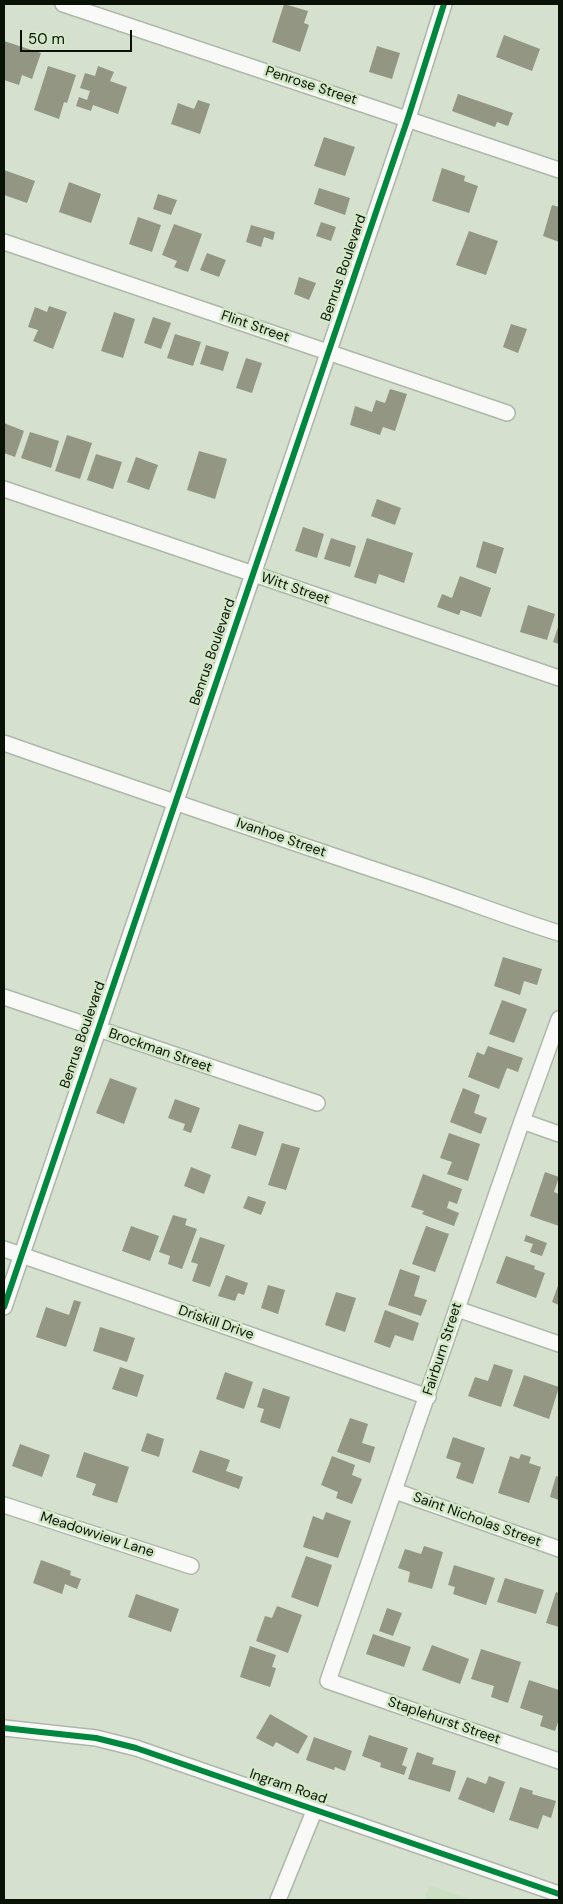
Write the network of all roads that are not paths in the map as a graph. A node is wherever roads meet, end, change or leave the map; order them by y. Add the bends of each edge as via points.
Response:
1 (63, 4) edge
2 (444, 4) edge
3 (408, 118) junction
4 (559, 170) edge
5 (4, 242) edge
6 (328, 352) junction
7 (507, 413) dead end
8 (4, 489) edge
9 (252, 575) junction
10 (559, 678) edge
11 (4, 743) edge
12 (175, 803) junction
13 (559, 933) edge
14 (4, 997) edge
15 (559, 1019) edge
16 (98, 1030) junction
17 (317, 1103) dead end
18 (522, 1121) junction
19 (559, 1134) edge
20 (4, 1249) edge
21 (22, 1255) junction
22 (4, 1307) edge
23 (457, 1309) junction
24 (559, 1344) edge
25 (428, 1397) junction
26 (395, 1491) junction
27 (4, 1505) edge
28 (559, 1550) edge
29 (191, 1566) dead end
30 (328, 1681) joint
31 (4, 1728) edge
32 (559, 1761) edge
33 (315, 1809) junction
34 (559, 1894) edge
35 (278, 1900) edge

1 - 3 street, Penrose Street
2 - 3 street, Benrus Boulevard
3 - 4 street, Penrose Street
3 - 6 street, Benrus Boulevard
5 - 6 street, Flint Street
6 - 7 street, Flint Street
6 - 9 street, Benrus Boulevard
8 - 9 street, Witt Street
9 - 10 street, Witt Street
9 - 12 street, Benrus Boulevard
11 - 12 street, Ivanhoe Street
12 - 13 street, Ivanhoe Street
12 - 16 street, Benrus Boulevard
14 - 16 street, Brockman Street
15 - 18 street, Fairburn Street
16 - 17 street, Brockman Street
16 - 21 street, Benrus Boulevard
18 - 19 street
18 - 23 street, Fairburn Street
20 - 21 street, Driskill Drive
21 - 22 street, Benrus Boulevard
21 - 25 street, Driskill Drive
23 - 24 street
23 - 25 street, Fairburn Street
25 - 26 street, Fairburn Street
26 - 28 street, Saint Nicholas Street
26 - 30 street, Fairburn Street
27 - 29 street, Meadowview Lane
30 - 32 street, Staplehurst Street
31 - 33 street, Ingram Road via 114,1742
33 - 34 street, Ingram Road
33 - 35 street

